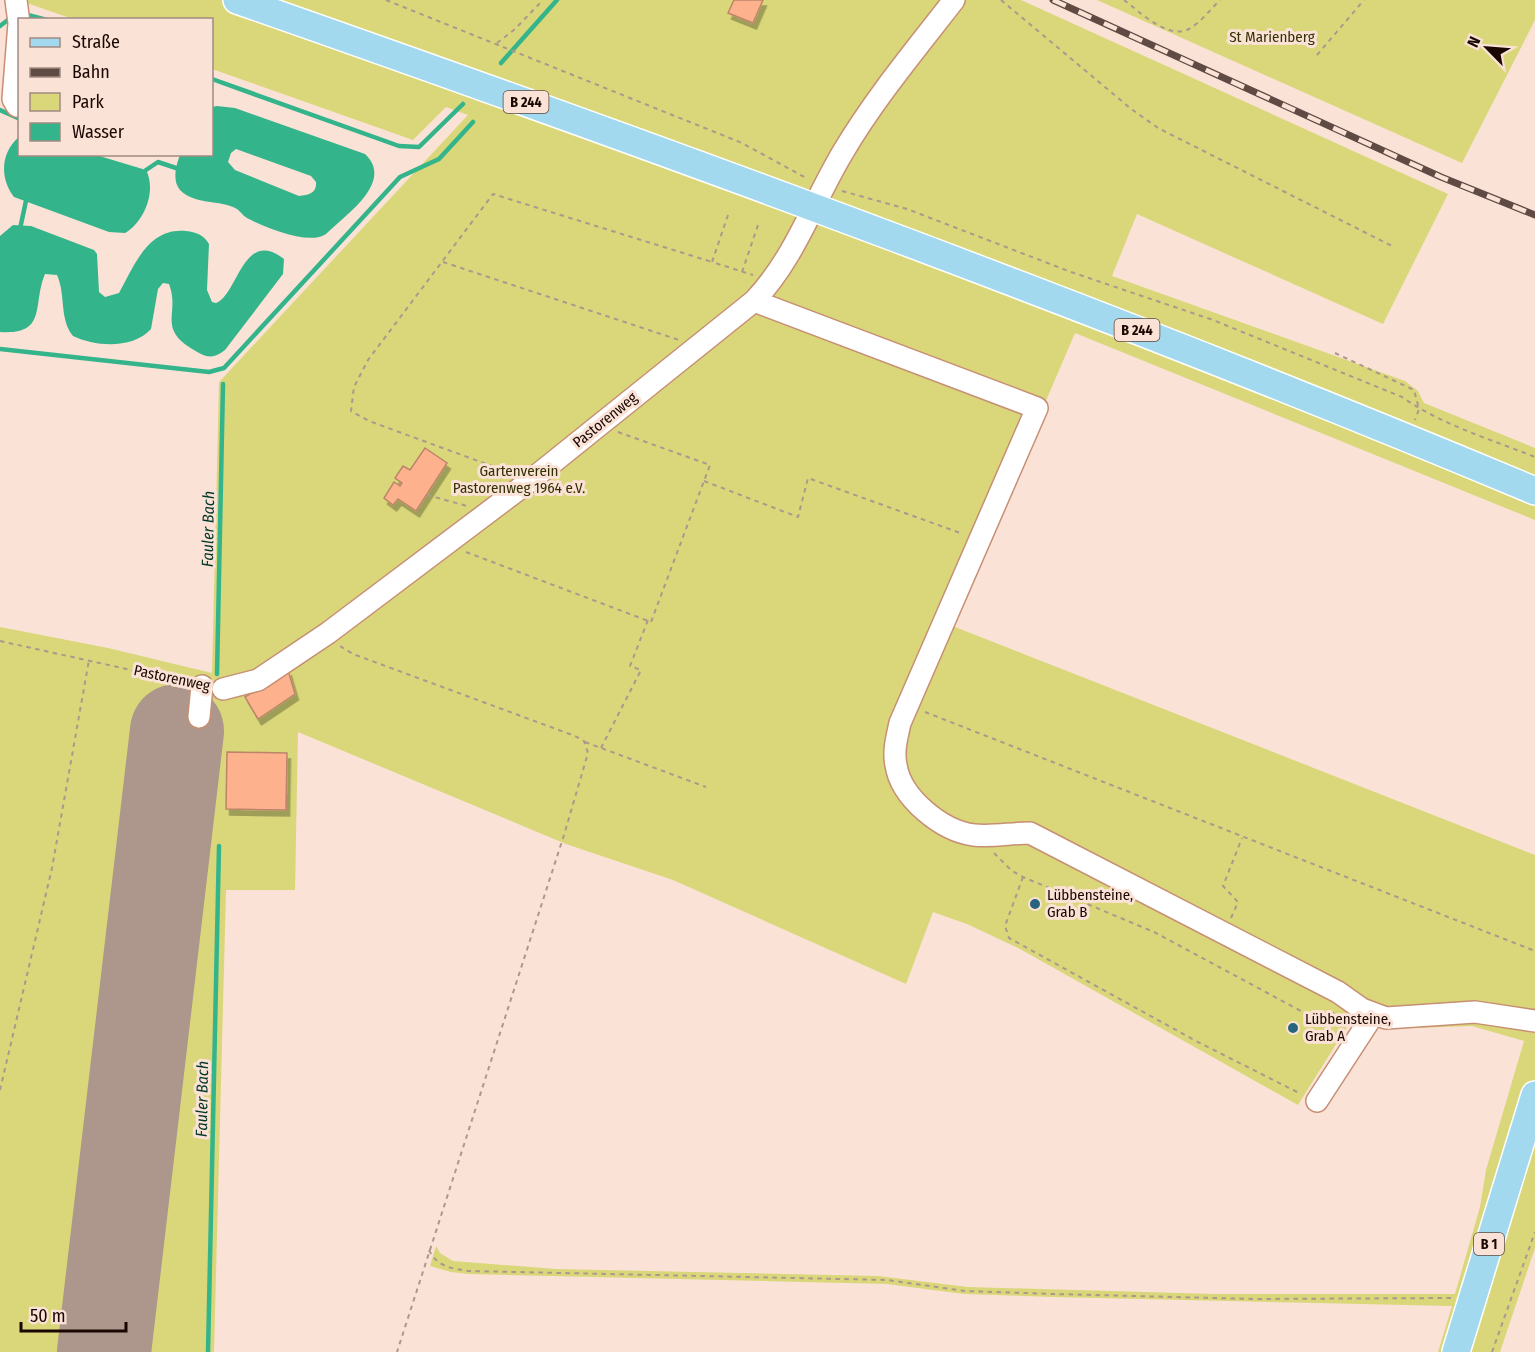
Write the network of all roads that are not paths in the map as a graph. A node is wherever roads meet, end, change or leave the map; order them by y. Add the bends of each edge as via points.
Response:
1 (237, 0) edge
2 (954, 0) edge
3 (17, 10) edge
4 (17, 106) dead end
5 (819, 195) junction
6 (754, 300) junction
7 (1535, 491) edge
8 (202, 686) road end
9 (223, 688) dead end
10 (199, 717) dead end
11 (1373, 1015) junction
12 (1535, 1021) edge
13 (1535, 1095) edge
14 (1317, 1101) road end
15 (1456, 1352) edge

1 - 5 main road, B 244
2 - 5 street, Pastorenweg via 867,115
3 - 4 street via 13,99
5 - 6 street, Pastorenweg via 800,236 772,281
5 - 7 main road, B 244
6 - 9 street, Pastorenweg via 531,480 328,633 258,680
6 - 11 street via 1037,408 900,723 896,766 901,780 928,813 959,832 1030,833 1338,992
8 - 10 street
11 - 12 street via 1401,1018 1475,1012
11 - 14 street
13 - 15 main road, B 1

